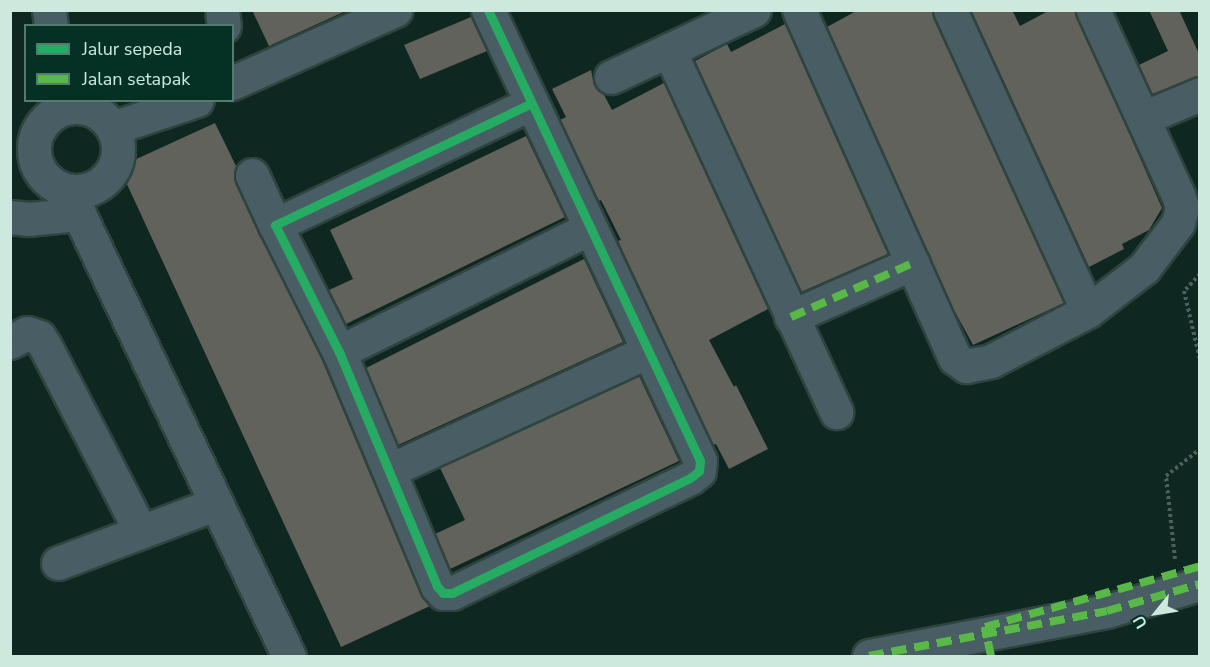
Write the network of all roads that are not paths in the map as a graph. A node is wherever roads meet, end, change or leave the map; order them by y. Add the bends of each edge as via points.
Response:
1 (395, 10) edge
2 (488, 10) edge
3 (754, 10) edge
4 (799, 10) edge
5 (950, 10) edge
6 (1093, 10) edge
7 (669, 50) junction
8 (610, 77) dead end
9 (234, 82) edge
10 (1200, 93) edge
11 (191, 102) edge
12 (531, 103) junction
13 (61, 104) edge
14 (1143, 118) junction
15 (115, 127) junction
16 (22, 156) edge
17 (252, 175) dead end
18 (77, 204) junction
19 (10, 217) edge
20 (275, 225) junction
21 (590, 228) junction
22 (913, 262) junction
23 (1088, 311) junction
24 (790, 317) junction
25 (10, 342) edge
26 (339, 352) junction
27 (647, 352) junction
28 (837, 412) dead end
29 (390, 470) junction
30 (216, 504) junction
31 (141, 532) junction
32 (58, 563) dead end
33 (1200, 566) edge
34 (1189, 587) edge
35 (988, 642) edge
36 (289, 657) edge
37 (860, 657) edge
38 (869, 657) edge

1 - 9 street
2 - 12 street
3 - 7 street
4 - 22 street
5 - 23 street
6 - 14 street
7 - 8 street
7 - 24 street
10 - 14 street
11 - 15 street
12 - 20 street
12 - 21 street
13 - 15 street via 92,107
13 - 16 street via 38,125
14 - 23 street via 1182,207 1178,224 1144,268
15 - 18 street via 120,157 104,183
16 - 18 street via 47,182
17 - 20 street
18 - 19 street via 29,219
18 - 30 street
20 - 26 street
21 - 26 street
21 - 27 street
22 - 23 street via 955,358 966,366 991,361
22 - 24 street
24 - 28 street
25 - 31 street via 27,333 39,337
26 - 29 street
27 - 29 street
27 - 29 street via 700,460 699,471 452,593 443,593 437,586
30 - 31 street
30 - 36 street
31 - 32 street
33 - 35 street
34 - 38 street via 1107,611
35 - 37 street

